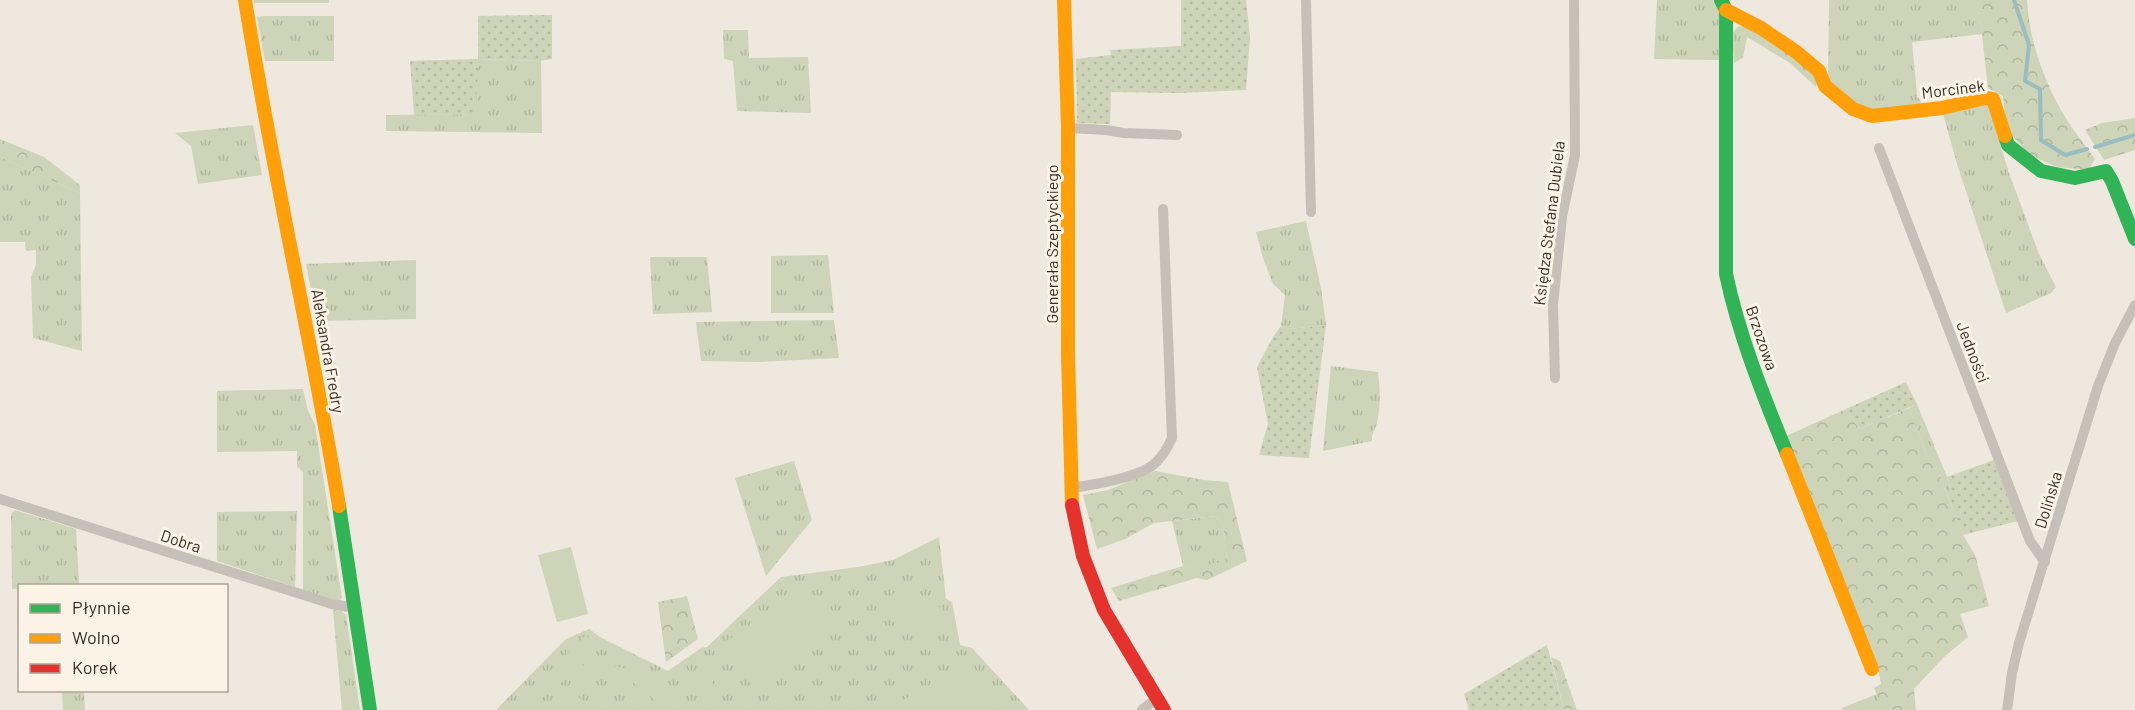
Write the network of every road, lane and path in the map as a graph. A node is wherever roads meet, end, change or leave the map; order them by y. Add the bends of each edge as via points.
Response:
1 (245, 0) edge
2 (1064, 0) edge
3 (1306, 0) edge
4 (1574, 0) edge
5 (1723, 5) edge
6 (1068, 128) junction
7 (1177, 135) dead end
8 (1879, 148) dead end
9 (1163, 209) dead end
10 (1311, 212) dead end
11 (2135, 239) edge
12 (2135, 305) edge
13 (1555, 378) dead end
14 (1071, 488) junction
15 (0, 499) edge
16 (2045, 562) junction
17 (354, 608) junction
18 (1872, 669) dead end
19 (1160, 704) edge
20 (370, 710) edge
21 (1142, 710) edge
22 (2007, 710) edge

1 - 17 street, Aleksandra Fredry via 312,351
2 - 6 street, Generała Szeptyckiego
3 - 10 street
4 - 13 street, Księdza Stefana Dubiela via 1575,154 1562,218 1552,305
5 - 11 street, Morcinek via 1795,51 1819,71 1825,86 1853,109 1872,116 1993,99 2008,145 2042,171 2075,178 2106,171
5 - 18 street, Brzozowa via 1725,248 1732,303
6 - 7 street
6 - 14 street, Generała Szeptyckiego
8 - 16 street, Jedności via 2030,541
9 - 14 street via 1172,438 1165,454 1152,467 1107,482
12 - 16 street, Dolińska via 2098,386
14 - 19 street, Generała Szeptyckiego via 1083,555 1104,610
15 - 17 street, Dobra
16 - 22 street, Dolińska via 2017,653
17 - 20 street, Aleksandra Fredry
19 - 21 street

